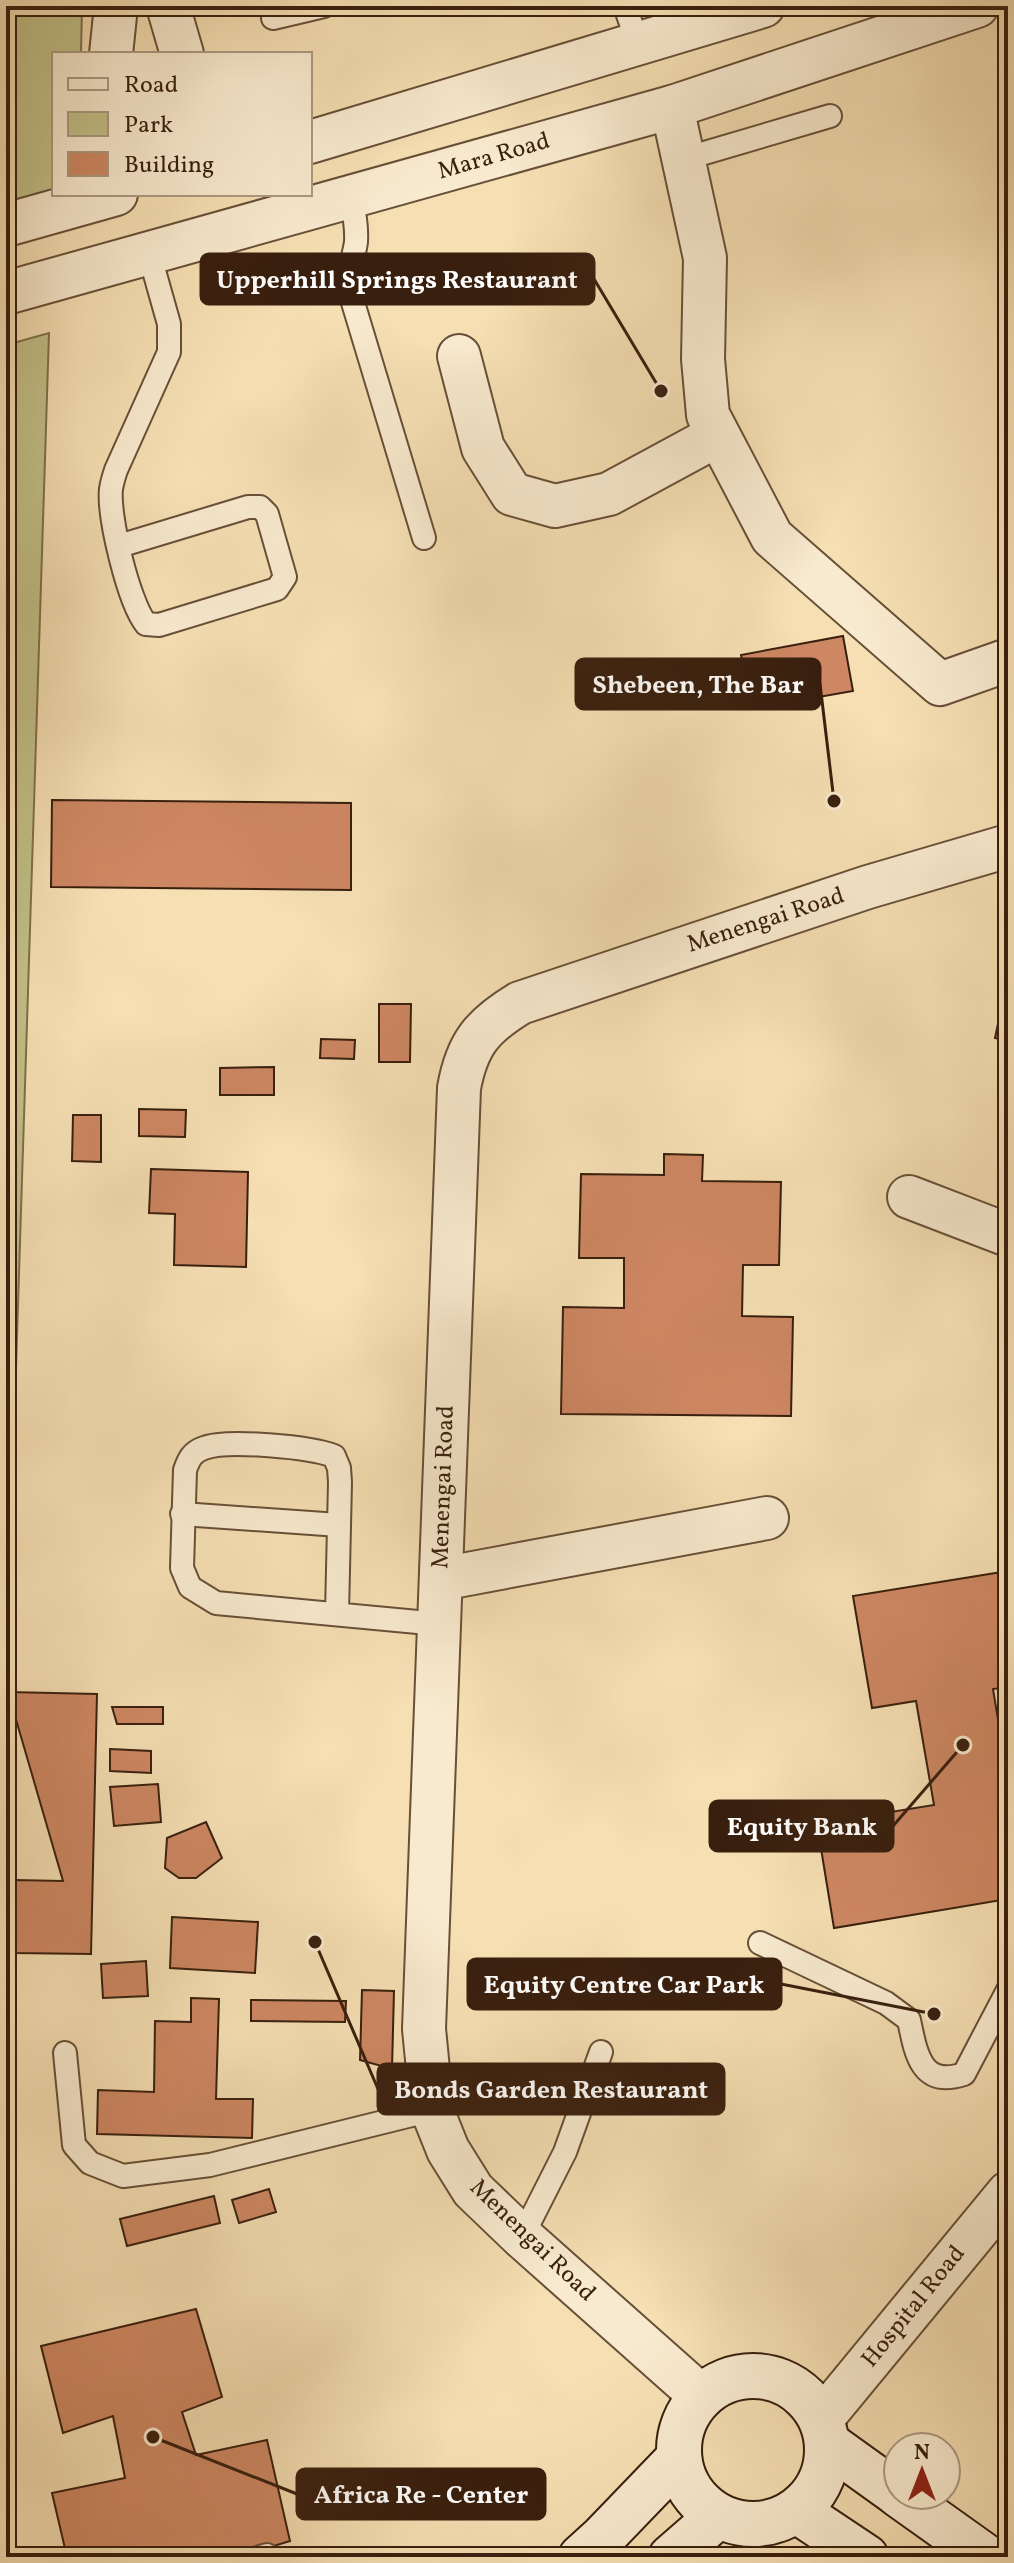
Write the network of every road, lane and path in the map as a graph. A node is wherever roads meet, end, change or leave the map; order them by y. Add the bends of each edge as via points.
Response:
1 (116, 6) edge
2 (168, 6) edge
3 (324, 6) edge
4 (763, 6) edge
5 (977, 6) edge
6 (273, 18) dead end
7 (632, 25) edge
8 (111, 52) edge
9 (181, 52) edge
10 (672, 107) junction
11 (830, 116) dead end
12 (312, 141) edge
13 (684, 159) junction
14 (101, 196) edge
15 (351, 197) junction
16 (6, 225) edge
17 (149, 253) junction
18 (6, 293) edge
19 (459, 356) dead end
20 (718, 435) junction
21 (424, 538) dead end
22 (119, 546) junction
23 (1008, 660) edge
24 (1008, 846) edge
25 (909, 1197) dead end
26 (1008, 1235) edge
27 (182, 1514) junction
28 (767, 1518) dead end
29 (339, 1525) junction
30 (441, 1579) junction
31 (337, 1614) junction
32 (439, 1624) junction
33 (760, 1943) dead end
34 (1008, 1990) edge
35 (601, 2052) dead end
36 (65, 2053) dead end
37 (432, 2110) junction
38 (1008, 2193) edge
39 (522, 2237) junction
40 (701, 2396) junction
41 (824, 2432) junction
42 (679, 2458) junction
43 (882, 2480) edge
44 (797, 2511) junction
45 (922, 2511) edge
46 (718, 2516) junction
47 (581, 2557) edge
48 (671, 2557) edge
49 (866, 2557) edge
50 (986, 2557) edge

1 - 8 street
2 - 9 street
3 - 6 lane
4 - 7 street
5 - 10 street, Mara Road
7 - 12 street
10 - 13 street
10 - 15 street, Mara Road
11 - 13 lane
13 - 20 street via 705,258 705,387 708,415
14 - 16 street
15 - 17 street, Mara Road
15 - 21 lane via 356,227 348,286
17 - 18 street, Mara Road
17 - 22 lane via 169,324 169,352 111,489
19 - 20 street via 483,448 512,494 555,506 609,494
20 - 23 street via 772,537 940,684
22 - 22 lane via 137,613 146,624 159,625 277,589 285,577 267,514 260,507
24 - 30 street, Menengai Road via 520,1003 479,1037 465,1059 459,1088
25 - 26 street
27 - 29 lane
27 - 29 lane via 185,1470 190,1456 203,1448 223,1444 318,1450 334,1456 339,1468
27 - 31 lane via 182,1568 190,1587 216,1603
28 - 30 street
29 - 31 lane
30 - 32 street, Menengai Road
31 - 32 lane
32 - 37 street, Menengai Road via 424,2029
33 - 34 lane via 886,2003 909,2020 916,2055 932,2076 947,2080 964,2074
35 - 39 lane via 565,2152
36 - 37 lane via 74,2145 90,2163 123,2176 210,2165
37 - 39 street, Menengai Road via 448,2150 473,2190
38 - 41 street, Hospital Road
39 - 40 street, Menengai Road
40 - 41 street via 743,2376 767,2377 790,2385 808,2401
40 - 42 street via 682,2425
41 - 43 street
41 - 44 street via 826,2465 818,2486
42 - 46 street via 698,2501
42 - 47 street
44 - 46 street via 763,2523
44 - 49 street
45 - 50 street
46 - 48 street

